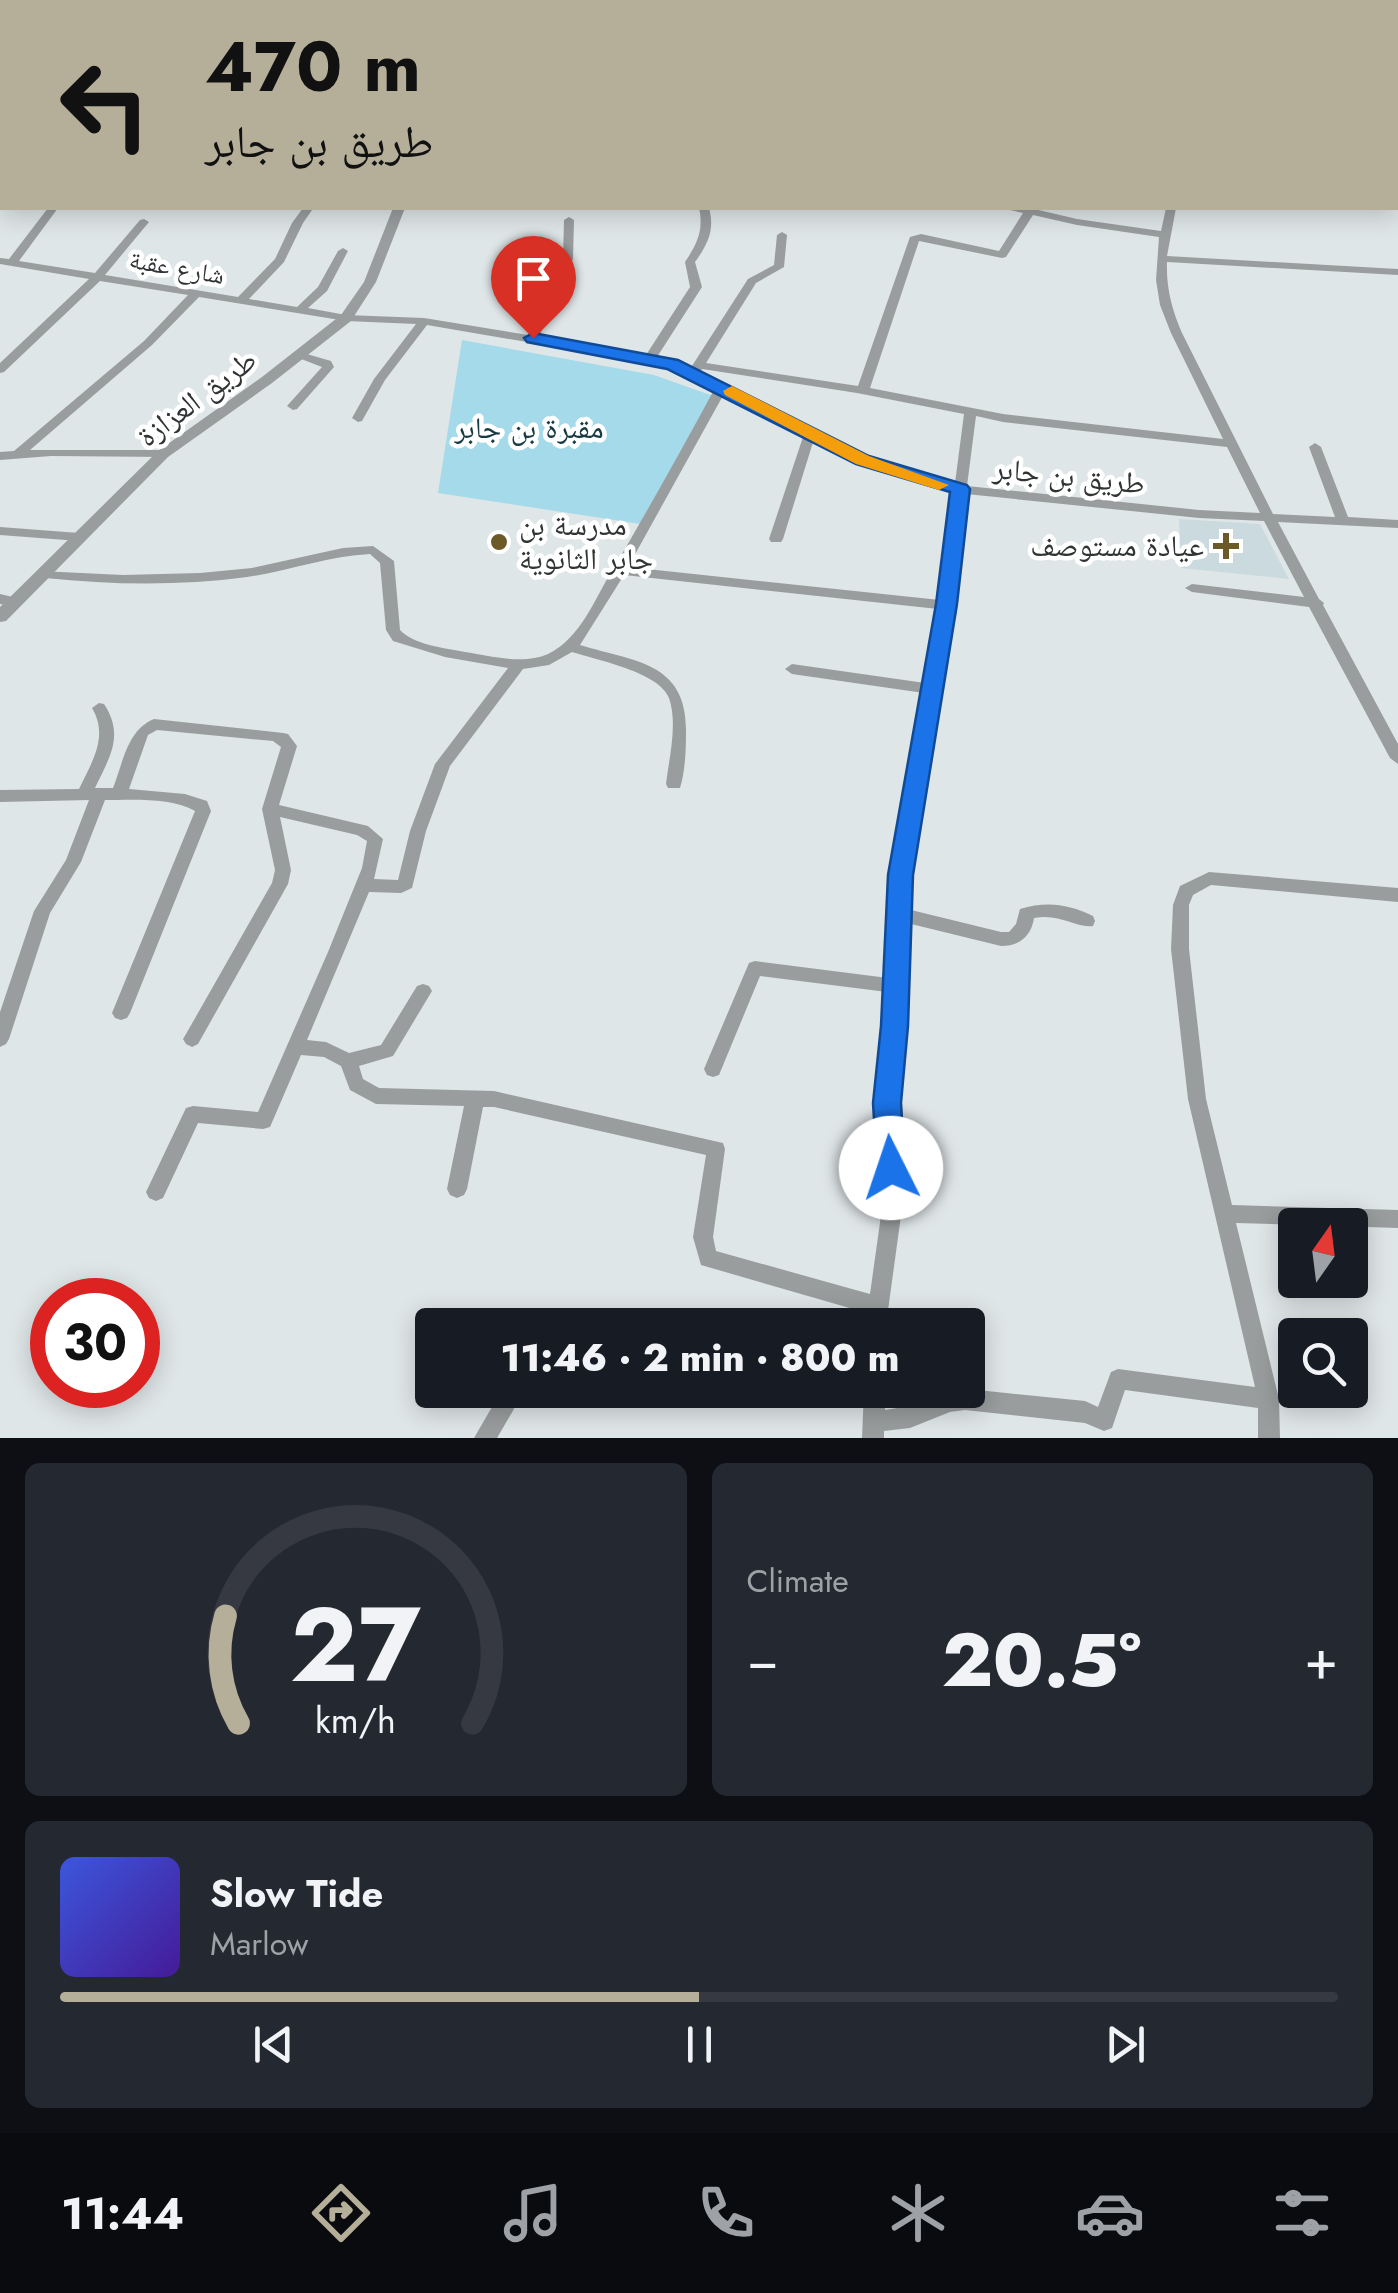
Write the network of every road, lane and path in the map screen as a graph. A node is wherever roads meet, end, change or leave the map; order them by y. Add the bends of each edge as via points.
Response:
1 (50, 210) edge
2 (307, 210) dead end
3 (398, 210) edge
4 (704, 210) edge
5 (1022, 210) edge
6 (1171, 210) edge
7 (1030, 212) junction
8 (569, 220) dead end
9 (144, 222) dead end
10 (1165, 235) junction
11 (782, 236) dead end
12 (343, 251) dead end
13 (1162, 259) junction
14 (6, 261) edge
15 (1398, 272) edge
16 (98, 277) junction
17 (196, 294) junction
18 (240, 301) junction
19 (300, 310) junction
20 (346, 318) junction
21 (424, 321) junction
22 (533, 338) junction
23 (300, 356) junction
24 (650, 359) junction
25 (0, 368) edge
26 (695, 369) junction
27 (722, 386) junction
28 (863, 390) junction
29 (293, 406) dead end
30 (970, 412) junction
31 (358, 418) dead end
32 (810, 432) junction
33 (1230, 444) junction
34 (1315, 447) dead end
35 (18, 454) junction
36 (163, 454) junction
37 (0, 456) edge
38 (960, 489) junction
39 (1265, 515) junction
40 (1343, 521) junction
41 (1398, 524) edge
42 (0, 531) edge
43 (80, 537) junction
44 (776, 539) dead end
45 (619, 570) junction
46 (45, 574) junction
47 (1192, 588) dead end
48 (8, 600) edge
49 (946, 604) junction
50 (1317, 604) junction
51 (0, 617) edge
52 (572, 647) junction
53 (519, 664) junction
54 (792, 669) dead end
55 (932, 690) junction
56 (100, 708) dead end
57 (1398, 758) edge
58 (674, 784) dead end
59 (119, 794) junction
60 (92, 795) junction
61 (0, 797) edge
62 (270, 809) junction
63 (364, 885) junction
64 (1398, 895) edge
65 (899, 914) junction
66 (1087, 921) dead end
67 (896, 986) junction
68 (424, 990) dead end
69 (120, 1012) dead end
70 (0, 1039) edge
71 (192, 1039) dead end
72 (296, 1047) junction
73 (348, 1061) junction
74 (712, 1069) dead end
75 (476, 1098) junction
76 (457, 1189) dead end
77 (156, 1192) dead end
78 (1226, 1214) junction
79 (1398, 1218) edge
80 (855, 1308) edge
81 (879, 1308) edge
82 (1268, 1399) junction
83 (503, 1408) edge
84 (874, 1430) edge
85 (485, 1438) edge
86 (1269, 1438) edge

1 - 14 street
2 - 18 street via 277,264
3 - 20 street, طريق العزازة via 370,282
4 - 24 street via 706,239 689,266 696,287
5 - 7 street
6 - 10 street
7 - 10 street
7 - 28 street via 1002,255 914,239
8 - 22 street via 568,259
9 - 16 street
10 - 13 street
11 - 26 street via 779,267 752,281
12 - 19 street via 323,289
13 - 15 street
13 - 33 street via 1163,295
14 - 16 street, شارع عقبة
16 - 17 street, شارع عقبة
16 - 25 street
17 - 18 street, شارع عقبة
17 - 35 street
18 - 19 street, شارع عقبة
19 - 20 street, شارع عقبة
20 - 21 street, طريق بن جابر
20 - 23 street, طريق العزازة
21 - 22 street, طريق بن جابر
21 - 31 street
22 - 24 street, طريق بن جابر
23 - 29 street via 328,367
23 - 36 street, طريق العزازة
24 - 26 street, طريق بن جابر
26 - 27 street, طريق بن جابر
26 - 28 street
27 - 32 street, طريق بن جابر
27 - 45 street
28 - 30 street
30 - 33 street
30 - 38 street
32 - 38 street, طريق بن جابر via 879,467
32 - 44 street
33 - 39 street
34 - 40 street
35 - 36 street
35 - 37 street
36 - 43 street, طريق العزازة
38 - 39 street, طريق بن جابر
38 - 49 street
39 - 40 street, طريق بن جابر
39 - 50 street
40 - 41 street, طريق بن جابر
42 - 43 street
43 - 46 street, طريق العزازة
45 - 49 street
45 - 52 street
46 - 48 street, طريق العزازة
46 - 53 street via 178,578 373,550 388,561 398,638 410,646
47 - 50 street
48 - 51 street, طريق العزازة
49 - 55 street
50 - 57 street
52 - 53 street via 536,664
52 - 58 street via 659,675 677,693 682,724
53 - 63 street via 442,764 409,880 400,887
54 - 55 street
55 - 65 street
56 - 60 street via 111,730
59 - 60 street
59 - 62 street via 142,732 162,724 287,741
59 - 69 street via 190,801 203,811
60 - 61 street
60 - 70 street via 74,862 42,911
62 - 63 street via 373,835
62 - 71 street via 280,884
63 - 72 street
64 - 78 street via 1208,878 1186,892 1180,949 1197,1098
65 - 66 street via 1002,939 1013,939 1026,914 1040,909
65 - 67 street
67 - 74 street via 755,968
67 - 81 street via 887,1103 893,1200
68 - 73 street via 387,1051
72 - 73 street
72 - 77 street via 263,1122 198,1112 190,1117
73 - 75 street via 356,1084 376,1096
75 - 76 street
75 - 80 street via 716,1149 703,1237 708,1258
78 - 79 street
78 - 82 street
82 - 84 street via 1118,1380 1104,1420 1085,1412 965,1399
82 - 86 street
83 - 85 street

